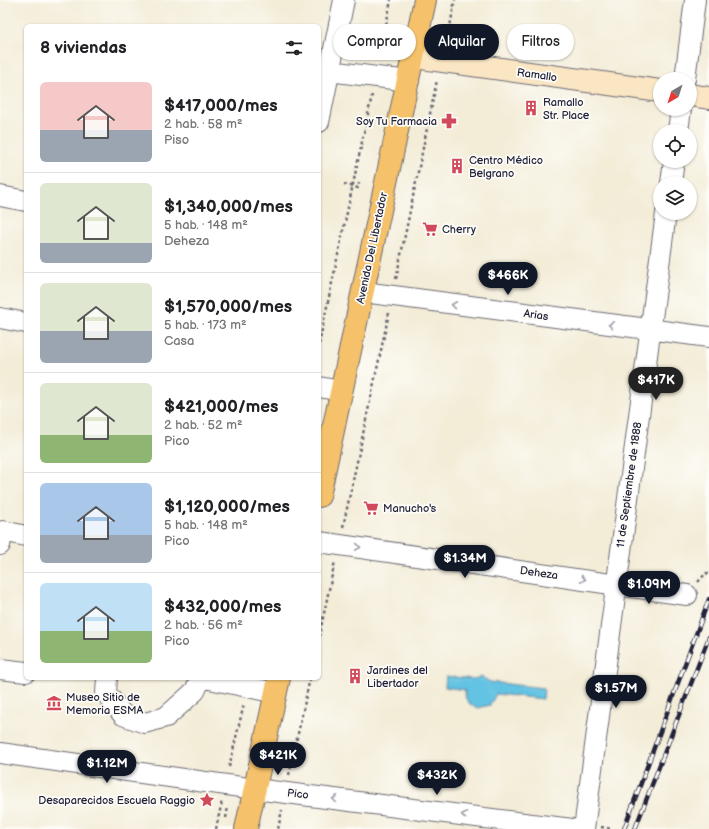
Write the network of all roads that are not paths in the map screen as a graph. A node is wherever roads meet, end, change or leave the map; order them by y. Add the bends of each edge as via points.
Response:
1 (344, 0) edge
2 (425, 0) edge
3 (695, 0) edge
4 (416, 47) edge
5 (416, 57) edge
6 (413, 60) edge
7 (329, 71) junction
8 (686, 72) edge
9 (409, 81) junction
10 (653, 90) edge
11 (697, 97) edge
12 (709, 98) edge
13 (321, 112) edge
14 (0, 196) edge
15 (24, 201) edge
16 (665, 220) edge
17 (363, 292) junction
18 (0, 318) edge
19 (24, 323) edge
20 (649, 330) junction
21 (709, 337) edge
22 (321, 388) edge
23 (342, 391) junction
24 (321, 487) edge
25 (24, 536) edge
26 (321, 542) edge
27 (0, 545) edge
28 (615, 584) junction
29 (687, 595) dead end
30 (0, 669) edge
31 (24, 672) edge
32 (107, 680) edge
33 (200, 680) edge
34 (215, 680) edge
35 (277, 686) edge
36 (0, 753) edge
37 (255, 789) junction
38 (592, 828) edge
39 (246, 829) edge
40 (572, 829) edge

1 - 7 street
2 - 4 main road, Avenida Del Libertador
3 - 8 street
5 - 10 street, Ramallo
6 - 9 main road, Avenida Del Libertador
7 - 9 street
7 - 13 street
9 - 17 main road, Avenida Del Libertador
11 - 12 street
14 - 15 street
16 - 20 street, 11 de Septiembre de 1888
20 -> 17 street, Arias
17 - 23 main road, Avenida Del Libertador
18 - 19 street
20 - 21 street, Arias
20 - 28 street, 11 de Septiembre de 1888
22 - 23 street
23 - 24 main road, Avenida Del Libertador
25 - 27 street via 3,531
26 -> 28 street, Deheza
28 - 29 street, Deheza
28 - 38 street, 11 de Septiembre de 1888
30 - 31 street
32 - 33 street via 106,693 123,715 145,724 166,717 195,691
34 - 35 street via 247,687
35 - 37 main road
36 - 37 street, Pico
37 - 39 main road
40 -> 37 street, Pico

